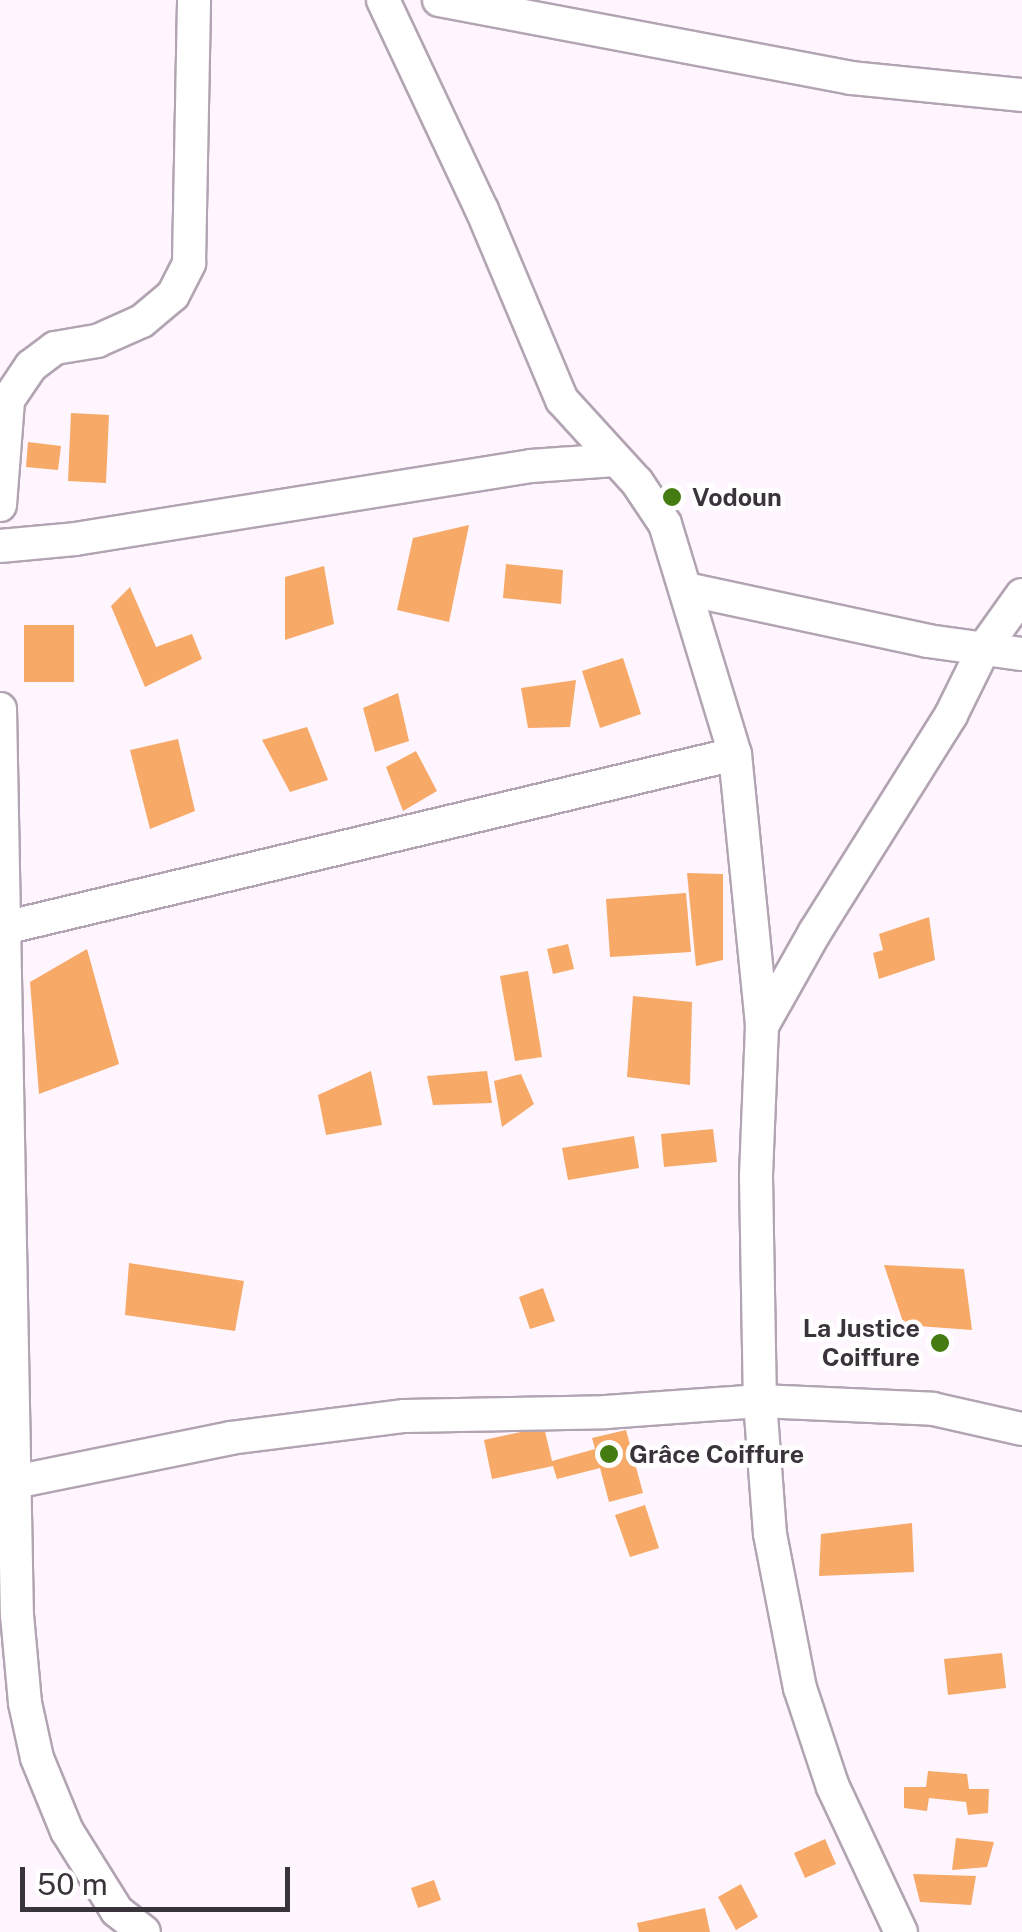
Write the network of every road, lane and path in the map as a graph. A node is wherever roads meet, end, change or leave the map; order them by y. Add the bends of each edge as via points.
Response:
1 (194, 0) edge
2 (383, 0) edge
3 (439, 0) edge
4 (1022, 95) edge
5 (615, 460) junction
6 (0, 505) edge
7 (0, 546) edge
8 (686, 589) junction
9 (1022, 595) edge
10 (984, 648) junction
11 (1022, 654) edge
12 (0, 709) edge
13 (735, 754) junction
14 (4, 928) junction
15 (762, 1026) junction
16 (760, 1401) junction
17 (1022, 1429) edge
18 (7, 1484) edge
19 (144, 1932) edge
20 (900, 1932) edge

1 - 6 street via 189,262 174,295 142,322 97,341 55,348 30,366 8,400
2 - 5 street via 562,400
3 - 4 street via 851,78
5 - 7 street via 531,466
5 - 8 street via 665,524
8 - 10 street
8 - 13 street
9 - 10 street
10 - 11 street
10 - 15 street via 951,715
12 - 14 street
13 - 14 street
13 - 15 street
14 - 18 street
15 - 16 street via 756,1177
16 - 17 street via 933,1409
16 - 18 street via 406,1416 230,1438
16 - 20 street via 770,1534 800,1688 833,1787
18 - 19 street via 25,1702 37,1758 68,1830 116,1911

